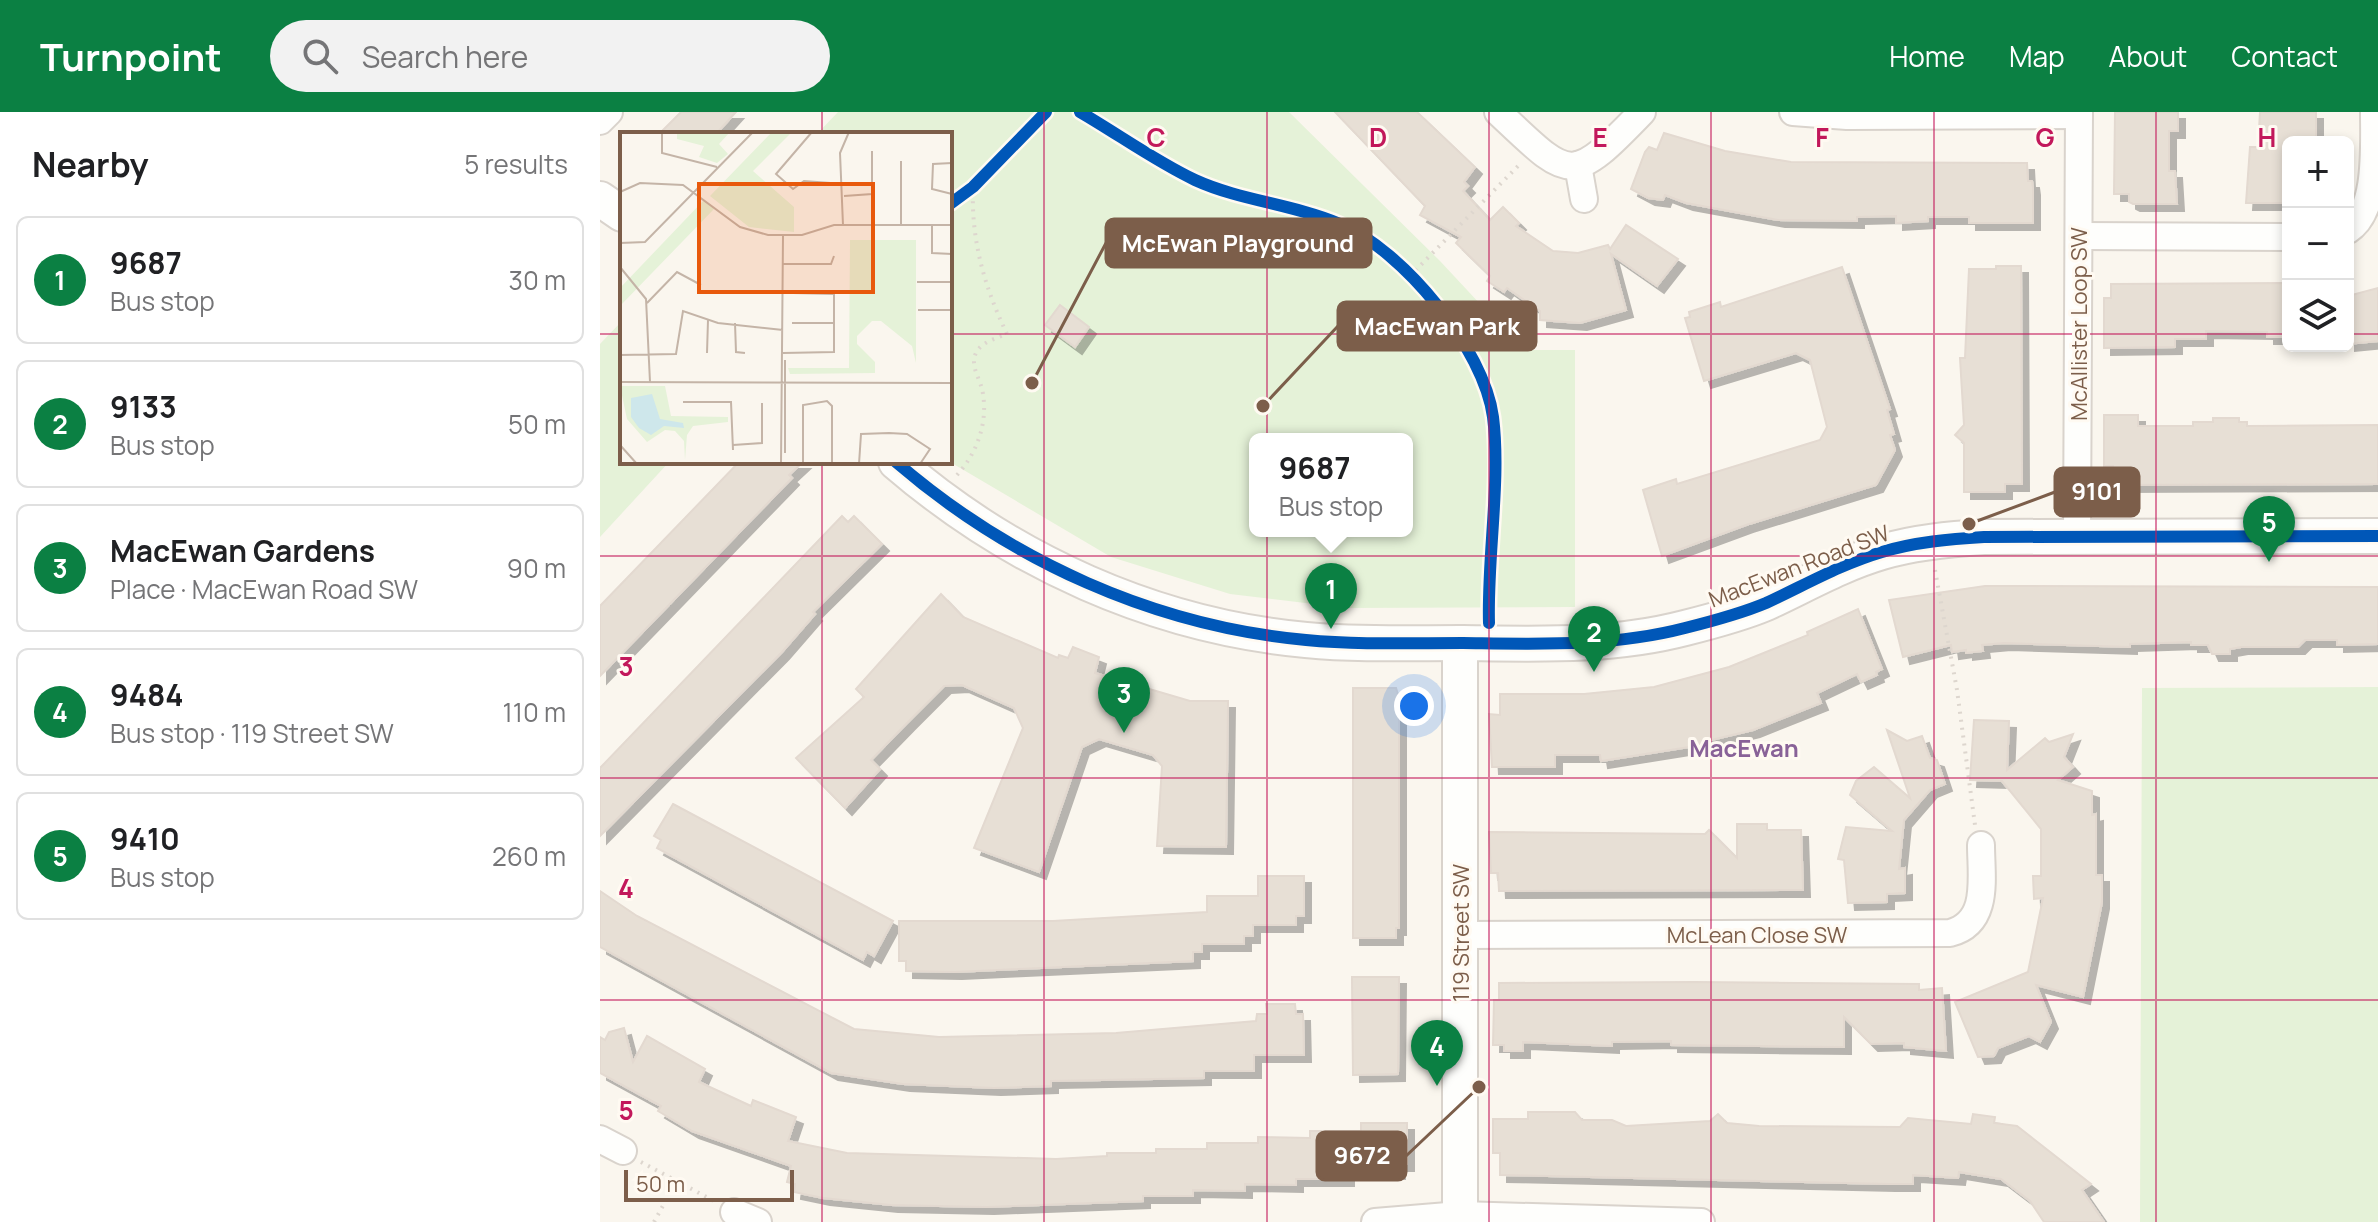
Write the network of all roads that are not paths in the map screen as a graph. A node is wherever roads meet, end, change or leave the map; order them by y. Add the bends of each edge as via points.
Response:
1 (609, 112) edge
2 (1498, 112) edge
3 (1642, 112) edge
4 (1793, 112) edge
5 (2374, 112) edge
6 (2079, 114) edge
7 (600, 121) edge
8 (1578, 165) junction
9 (600, 199) edge
10 (1584, 199) dead end
11 (620, 213) edge
12 (2354, 226) edge
13 (2080, 236) junction
14 (2282, 237) edge
15 (898, 464) edge
16 (2378, 536) edge
17 (2077, 537) junction
18 (1460, 643) junction
19 (1981, 845) road end
20 (1461, 935) junction
21 (1460, 1219) edge
22 (1375, 1222) edge
23 (1701, 1222) edge

1 - 7 street
2 - 8 street via 1559,165
3 - 8 street via 1599,157
4 - 6 street
5 - 12 street via 2373,194 2364,218
6 - 13 street, McAllister Loop SW
8 - 10 street
9 - 11 street
13 - 14 street
13 - 17 street, McAllister Loop SW
15 - 18 street, MacEwan Road SW via 949,505 1023,551 1151,608 1306,640
16 - 17 street, MacEwan Road SW
17 - 18 street, MacEwan Road SW via 1973,537 1884,551 1741,613 1651,636 1584,643
18 - 20 street, 119 Street SW
19 - 20 street, McLean Close SW via 1979,907 1969,925 1950,933
20 - 21 street, 119 Street SW
21 - 22 street
21 - 23 street

